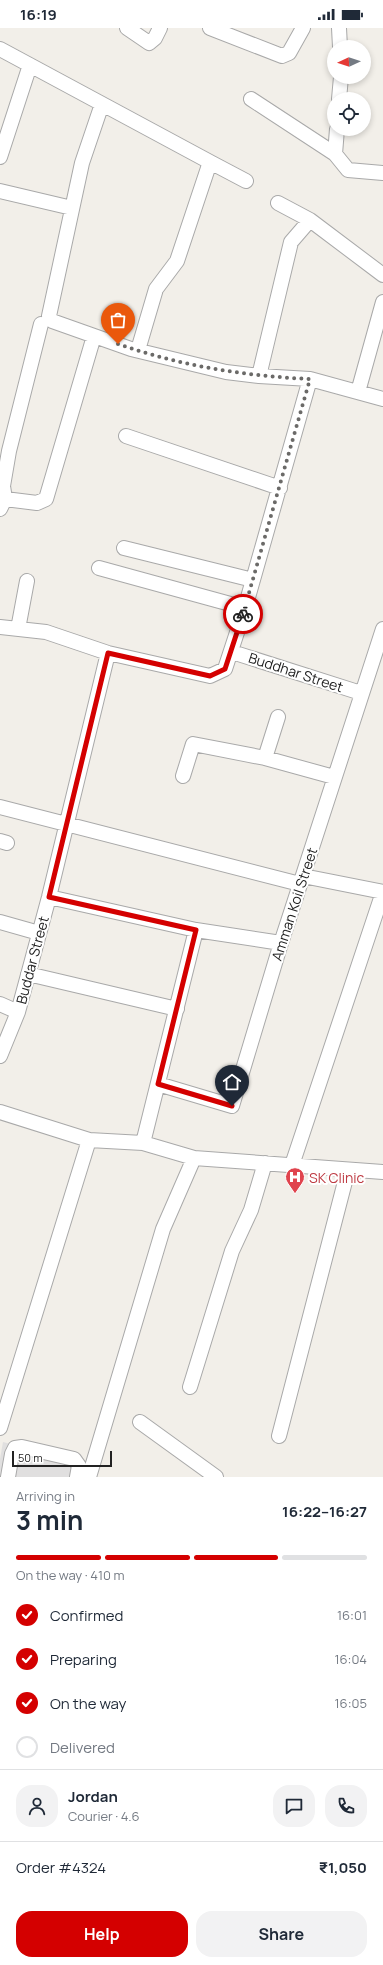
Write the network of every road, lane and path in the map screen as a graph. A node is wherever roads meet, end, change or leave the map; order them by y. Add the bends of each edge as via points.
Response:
1 (127, 28) edge
2 (160, 28) edge
3 (210, 28) edge
4 (303, 28) edge
5 (339, 28) edge
6 (340, 40) edge
7 (0, 50) edge
8 (30, 65) junction
9 (251, 99) dead end
10 (102, 104) junction
11 (336, 136) edge
12 (335, 154) junction
13 (0, 157) edge
14 (210, 162) junction
15 (383, 173) edge
16 (246, 181) dead end
17 (0, 191) edge
18 (278, 203) dead end
19 (72, 208) junction
20 (310, 220) junction
21 (383, 275) edge
22 (383, 302) edge
23 (41, 324) dead end
24 (94, 336) junction
25 (138, 350) junction
26 (258, 376) junction
27 (310, 379) junction
28 (358, 392) junction
29 (383, 399) edge
30 (126, 436) dead end
31 (280, 488) junction
32 (3, 504) edge
33 (124, 548) dead end
34 (99, 568) dead end
35 (253, 580) junction
36 (27, 581) dead end
37 (245, 608) junction
38 (0, 626) edge
39 (18, 629) junction
40 (383, 629) edge
41 (232, 652) junction
42 (108, 653) junction
43 (378, 658) edge
44 (361, 693) junction
45 (278, 717) dead end
46 (265, 758) junction
47 (183, 776) dead end
48 (334, 778) junction
49 (0, 807) edge
50 (67, 825) junction
51 (302, 880) junction
52 (383, 892) edge
53 (49, 897) junction
54 (0, 922) edge
55 (196, 930) junction
56 (40, 933) junction
57 (281, 943) junction
58 (28, 974) junction
59 (0, 1004) edge
60 (177, 1009) junction
61 (18, 1012) junction
62 (0, 1056) edge
63 (158, 1084) junction
64 (0, 1112) edge
65 (89, 1140) junction
66 (143, 1143) junction
67 (194, 1158) junction
68 (265, 1163) junction
69 (292, 1165) junction
70 (348, 1170) junction
71 (383, 1172) edge
72 (190, 1387) dead end
73 (140, 1422) dead end
74 (0, 1428) edge
75 (279, 1436) dead end
76 (8, 1477) edge
77 (77, 1477) edge
78 (89, 1477) edge
79 (216, 1477) edge

1 - 2 street via 149,43
3 - 4 street via 282,56 288,53
5 - 6 street
7 - 8 street
8 - 10 street
8 - 13 street
9 - 12 street
10 - 14 street
10 - 19 street via 82,163
11 - 12 street
12 - 15 street via 348,170
14 - 16 street
14 - 25 street via 177,261 156,289
17 - 19 street
18 - 20 street
19 - 24 street via 48,316 54,322
20 - 21 street
20 - 26 street via 291,242
22 - 28 street
23 - 32 street via 9,451 3,486
24 - 25 street
24 - 32 street via 46,499 37,503
25 - 26 street via 226,372
26 - 27 street
27 - 28 street
27 - 31 street
28 - 29 street
30 - 31 street
31 - 35 street
33 - 35 street
34 - 37 street
35 - 37 street
36 - 39 street
37 - 41 street
38 - 39 street
39 - 42 street via 46,632
40 - 43 street, Amman Koil Street
41 - 42 street via 225,669 210,676
41 - 44 street, Buddhar Street
42 - 50 street, Buddar Street
43 - 44 street, Amman Koil Street
44 - 48 street, Amman Koil Street
45 - 46 street
46 - 47 street via 192,744
46 - 48 street
48 - 51 street, Amman Koil Street
49 - 50 street
50 - 51 street
50 - 53 street, Buddar Street
51 - 52 street
51 - 57 street, Amman Koil Street
52 - 69 street
53 - 55 street
53 - 56 street, Buddar Street
54 - 56 street
55 - 57 street
55 - 60 street
56 - 58 street, Buddar Street
57 - 63 street, Amman Koil Street via 232,1106
58 - 60 street
58 - 61 street, Buddar Street
59 - 61 street
60 - 63 street
61 - 62 street, Buddar Street
63 - 66 street
64 - 65 street
65 - 66 street
65 - 74 street
66 - 67 street
67 - 68 street
67 - 78 street via 163,1229
68 - 69 street
68 - 72 street via 251,1210 232,1251
69 - 70 street
70 - 71 street
70 - 75 street
73 - 79 street
76 - 77 street via 12,1454 15,1448 22,1447 74,1459 79,1466

